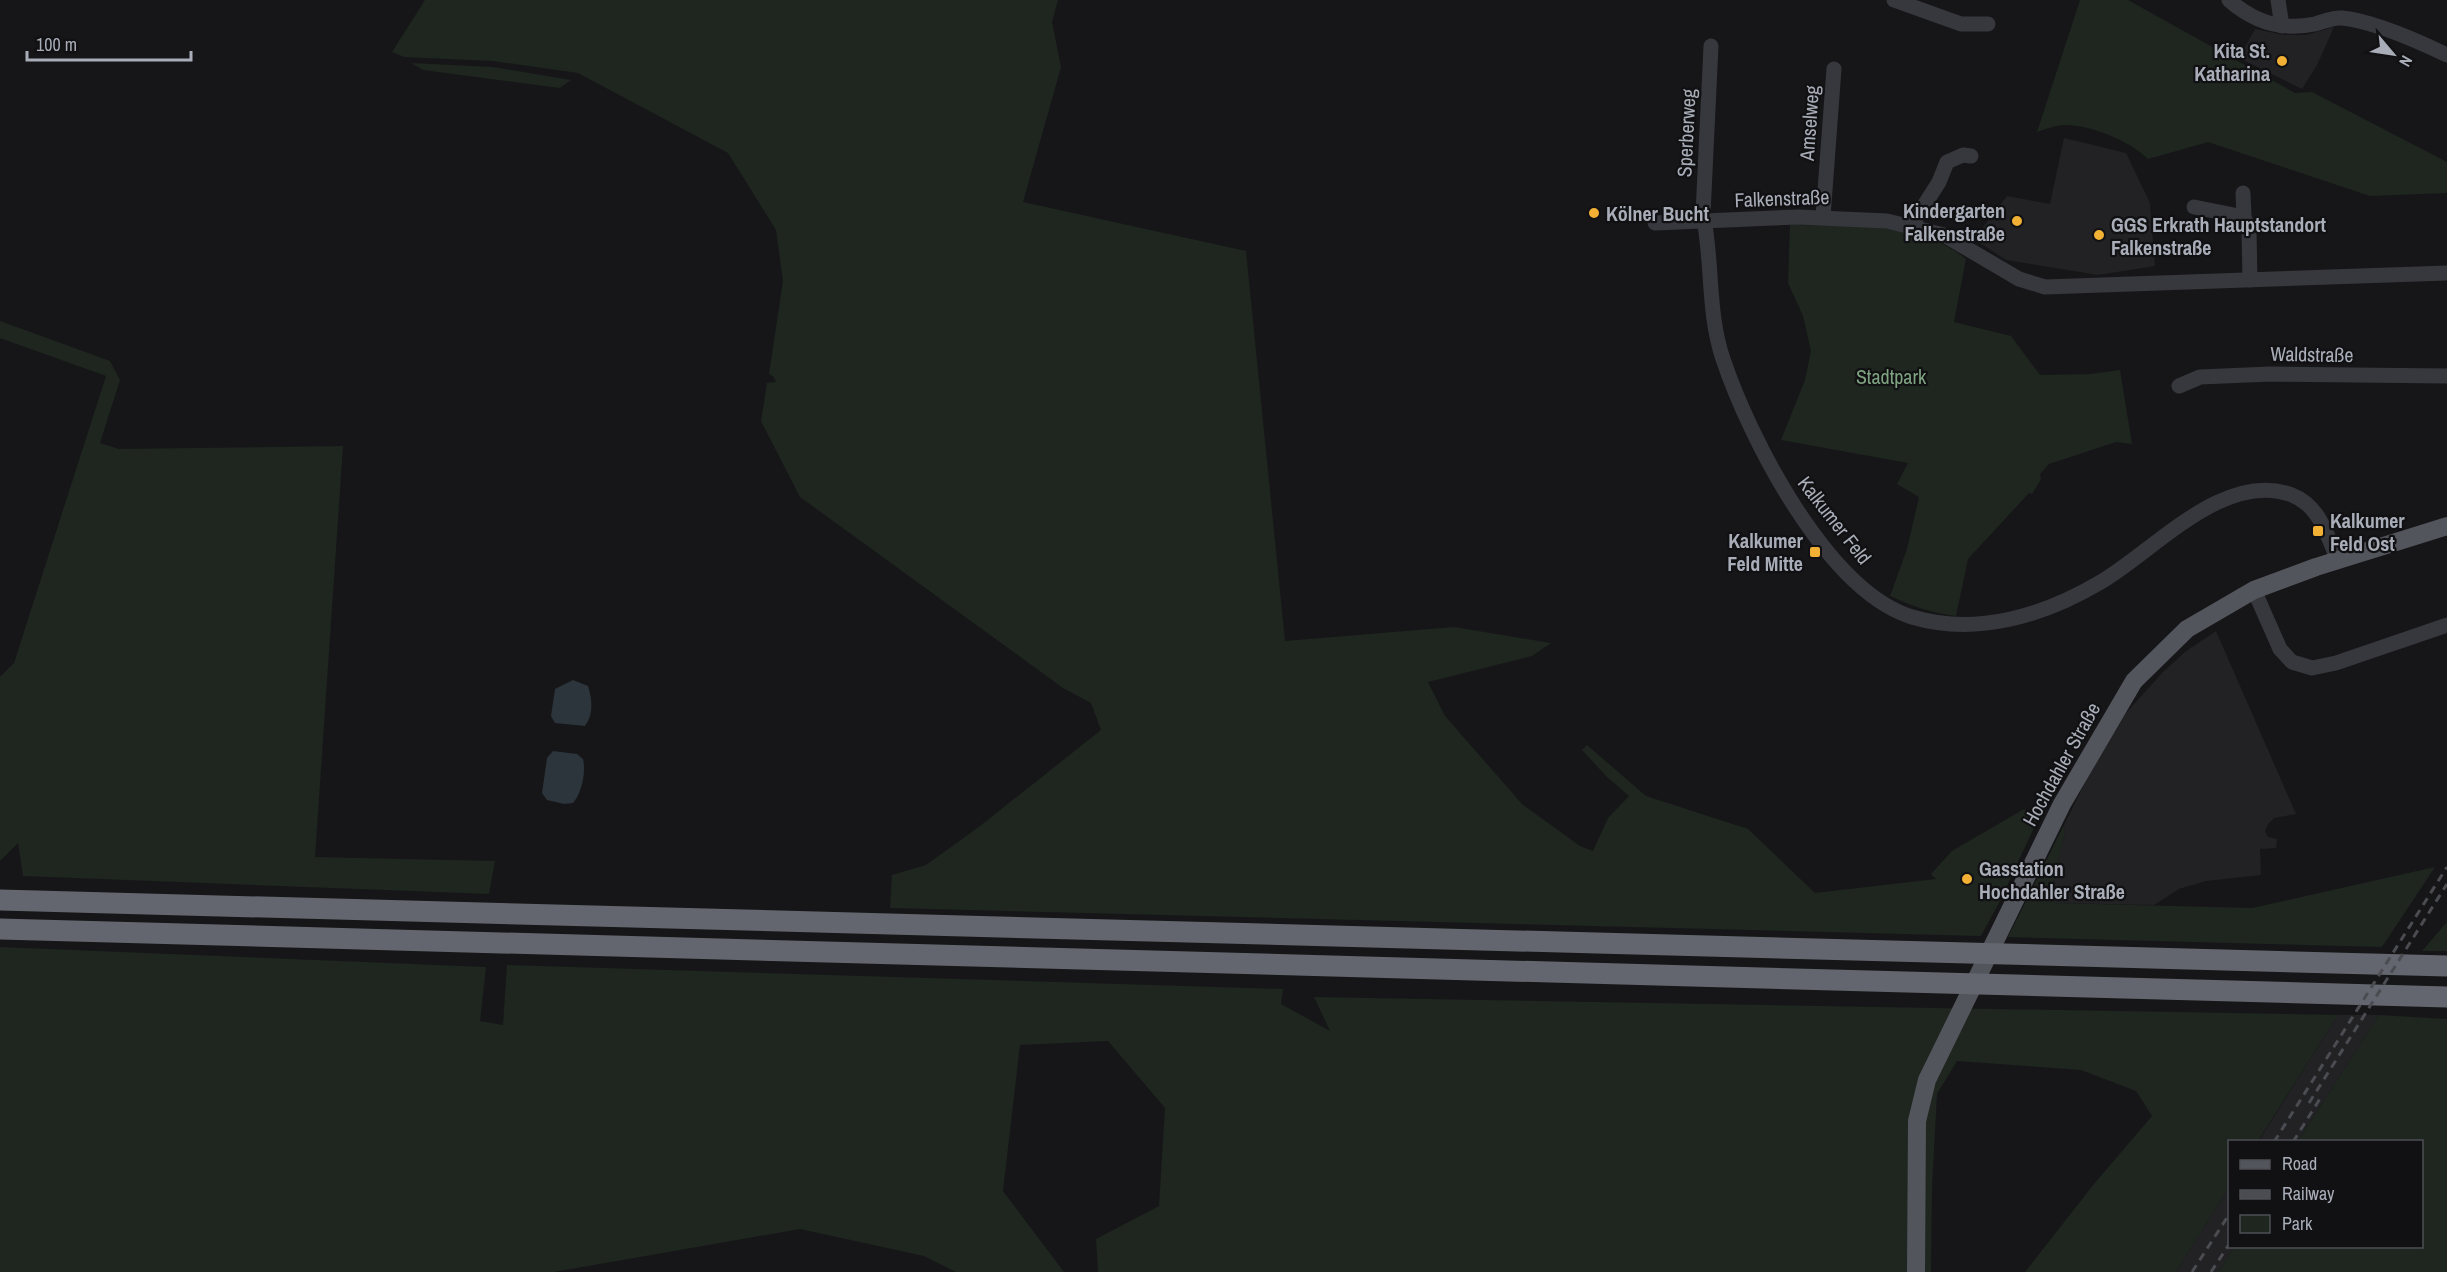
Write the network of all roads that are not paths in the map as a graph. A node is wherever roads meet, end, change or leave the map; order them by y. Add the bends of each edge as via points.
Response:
1 (1894, 0) edge
2 (2229, 0) edge
3 (2278, 0) edge
4 (1988, 24) dead end
5 (2282, 26) junction
6 (1711, 46) dead end
7 (2447, 56) edge
8 (1834, 69) dead end
9 (1971, 156) dead end
10 (2242, 193) dead end
11 (2194, 207) dead end
12 (1823, 217) junction
13 (2244, 217) junction
14 (1705, 222) junction
15 (1655, 223) dead end
16 (1911, 226) junction
17 (2447, 273) edge
18 (2250, 280) junction
19 (2447, 376) edge
20 (2179, 386) dead end
21 (2447, 526) edge
22 (2338, 561) junction
23 (2254, 590) junction
24 (2447, 625) edge
25 (0, 900) edge
26 (0, 929) edge
27 (2447, 966) edge
28 (2447, 997) edge
29 (1916, 1272) edge

1 - 4 street via 1961,24
2 - 5 street via 2250,17
3 - 5 street
5 - 7 street via 2340,17 2370,24
6 - 14 street, Sperberweg
8 - 12 street, Amselweg
9 - 16 street via 1947,162
10 - 13 street
11 - 13 street
12 - 14 street, Falkenstraße
12 - 16 street, Falkenstraße
13 - 18 street via 2249,231
14 - 15 street, Falkenstraße
14 - 22 street, Kalkumer Feld via 1717,331 1740,405 1796,508 1855,581 1881,601 1911,616 1958,624 2000,622 2037,613 2100,583 2216,502 2260,492 2292,496 2308,506 2320,519
16 - 18 street, Falkenstraße via 1944,235 2019,279 2045,287
17 - 18 street, Falkenstraße
19 - 20 street, Waldstraße via 2270,374 2200,377
21 - 22 main road, Hochdahler Straße
22 - 23 main road, Hochdahler Straße
23 - 24 street via 2280,649 2292,662 2312,668
23 - 29 main road, Hochdahler Straße via 2187,629 2134,681 2062,804 1943,1044 1925,1085 1918,1115
25 - 27 highway
26 - 28 highway

